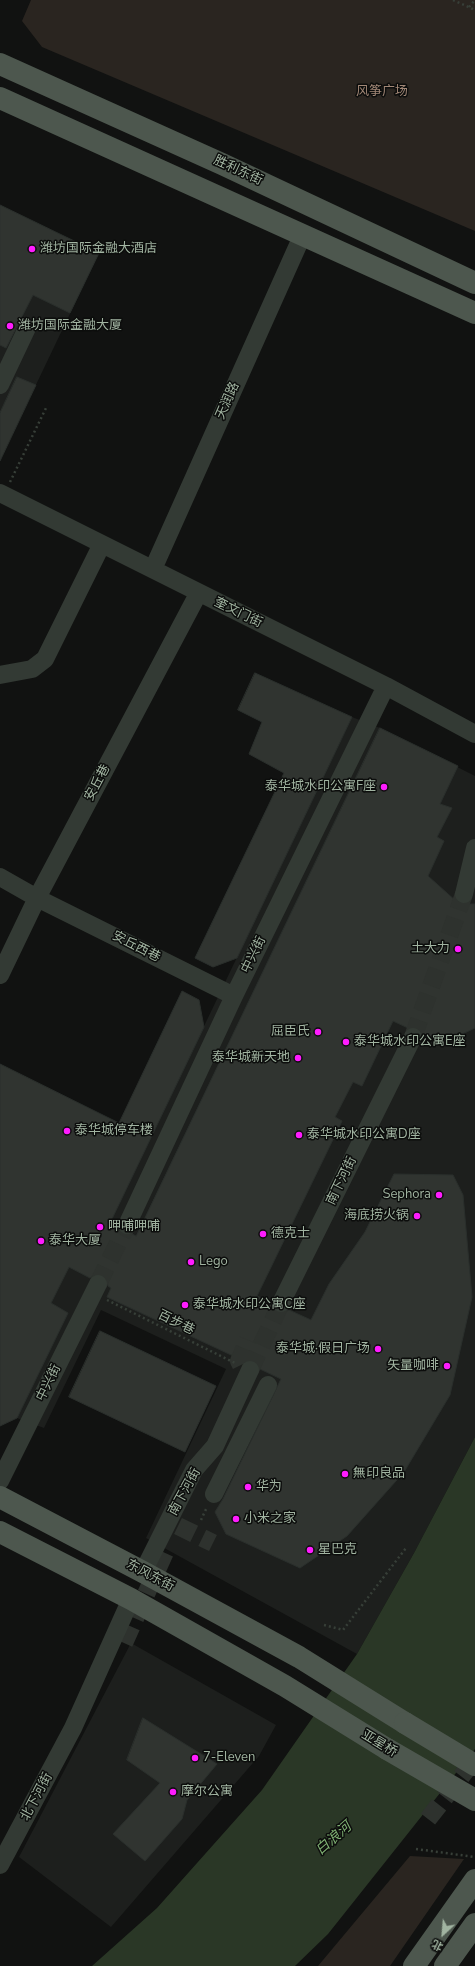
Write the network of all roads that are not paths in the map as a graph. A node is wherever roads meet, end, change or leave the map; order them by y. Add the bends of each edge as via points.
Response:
1 (0, 64) edge
2 (0, 98) edge
3 (303, 234) junction
4 (475, 283) edge
5 (475, 313) edge
6 (27, 328) dead end
7 (0, 385) edge
8 (2, 494) edge
9 (102, 544) junction
10 (153, 569) junction
11 (198, 594) junction
12 (0, 675) edge
13 (386, 686) junction
14 (475, 734) edge
15 (475, 848) edge
16 (0, 877) edge
17 (464, 894) tunnel mouth
18 (37, 898) junction
19 (0, 975) edge
20 (234, 996) junction
21 (413, 1037) tunnel mouth
22 (127, 1225) tunnel mouth
23 (96, 1289) tunnel mouth
24 (281, 1303) tunnel mouth
25 (246, 1368) tunnel mouth
26 (268, 1385) dead end
27 (214, 1446) junction
28 (0, 1481) edge
29 (214, 1494) dead end
30 (0, 1497) edge
31 (0, 1532) edge
32 (166, 1550) tunnel mouth
33 (143, 1572) junction
34 (131, 1599) junction
35 (124, 1643) tunnel mouth
36 (73, 1728) junction
37 (475, 1765) edge
38 (475, 1800) edge
39 (0, 1865) edge
40 (475, 1880) edge
41 (475, 1924) edge
42 (414, 1966) edge
43 (445, 1966) edge

1 - 4 main road, 胜利东街 via 222,164
2 - 3 main road
3 - 5 main road
3 - 10 street, 天润路
6 - 7 street
8 - 9 street, 奎文门街
9 - 10 street, 奎文门街
9 - 12 street via 45,658 32,669
10 - 11 street, 奎文门街
11 - 13 street, 奎文门街
11 - 18 street, 安丘巷
13 - 14 street, 奎文门街
13 - 20 street, 中兴街
15 - 17 street
16 - 18 street, 安丘西巷
18 - 19 street, 安丘巷
18 - 20 street, 安丘西巷
20 - 22 street, 中兴街
21 - 24 street, 南下河街
23 - 28 street, 中兴街
25 - 27 street, 南下河街
26 - 29 street
27 - 32 street
27 - 33 street, 南下河街 via 194,1470
30 - 33 main road, 东风东街
31 - 34 main road
33 - 37 main road, 东风东街, bridge via 299,1657
34 - 36 street, 北下河街
34 - 38 main road, 亚星桥, bridge via 285,1686
35 - 36 street, 北下河街 via 95,1708
36 - 39 street, 北下河街
40 - 42 main road
41 - 43 main road

